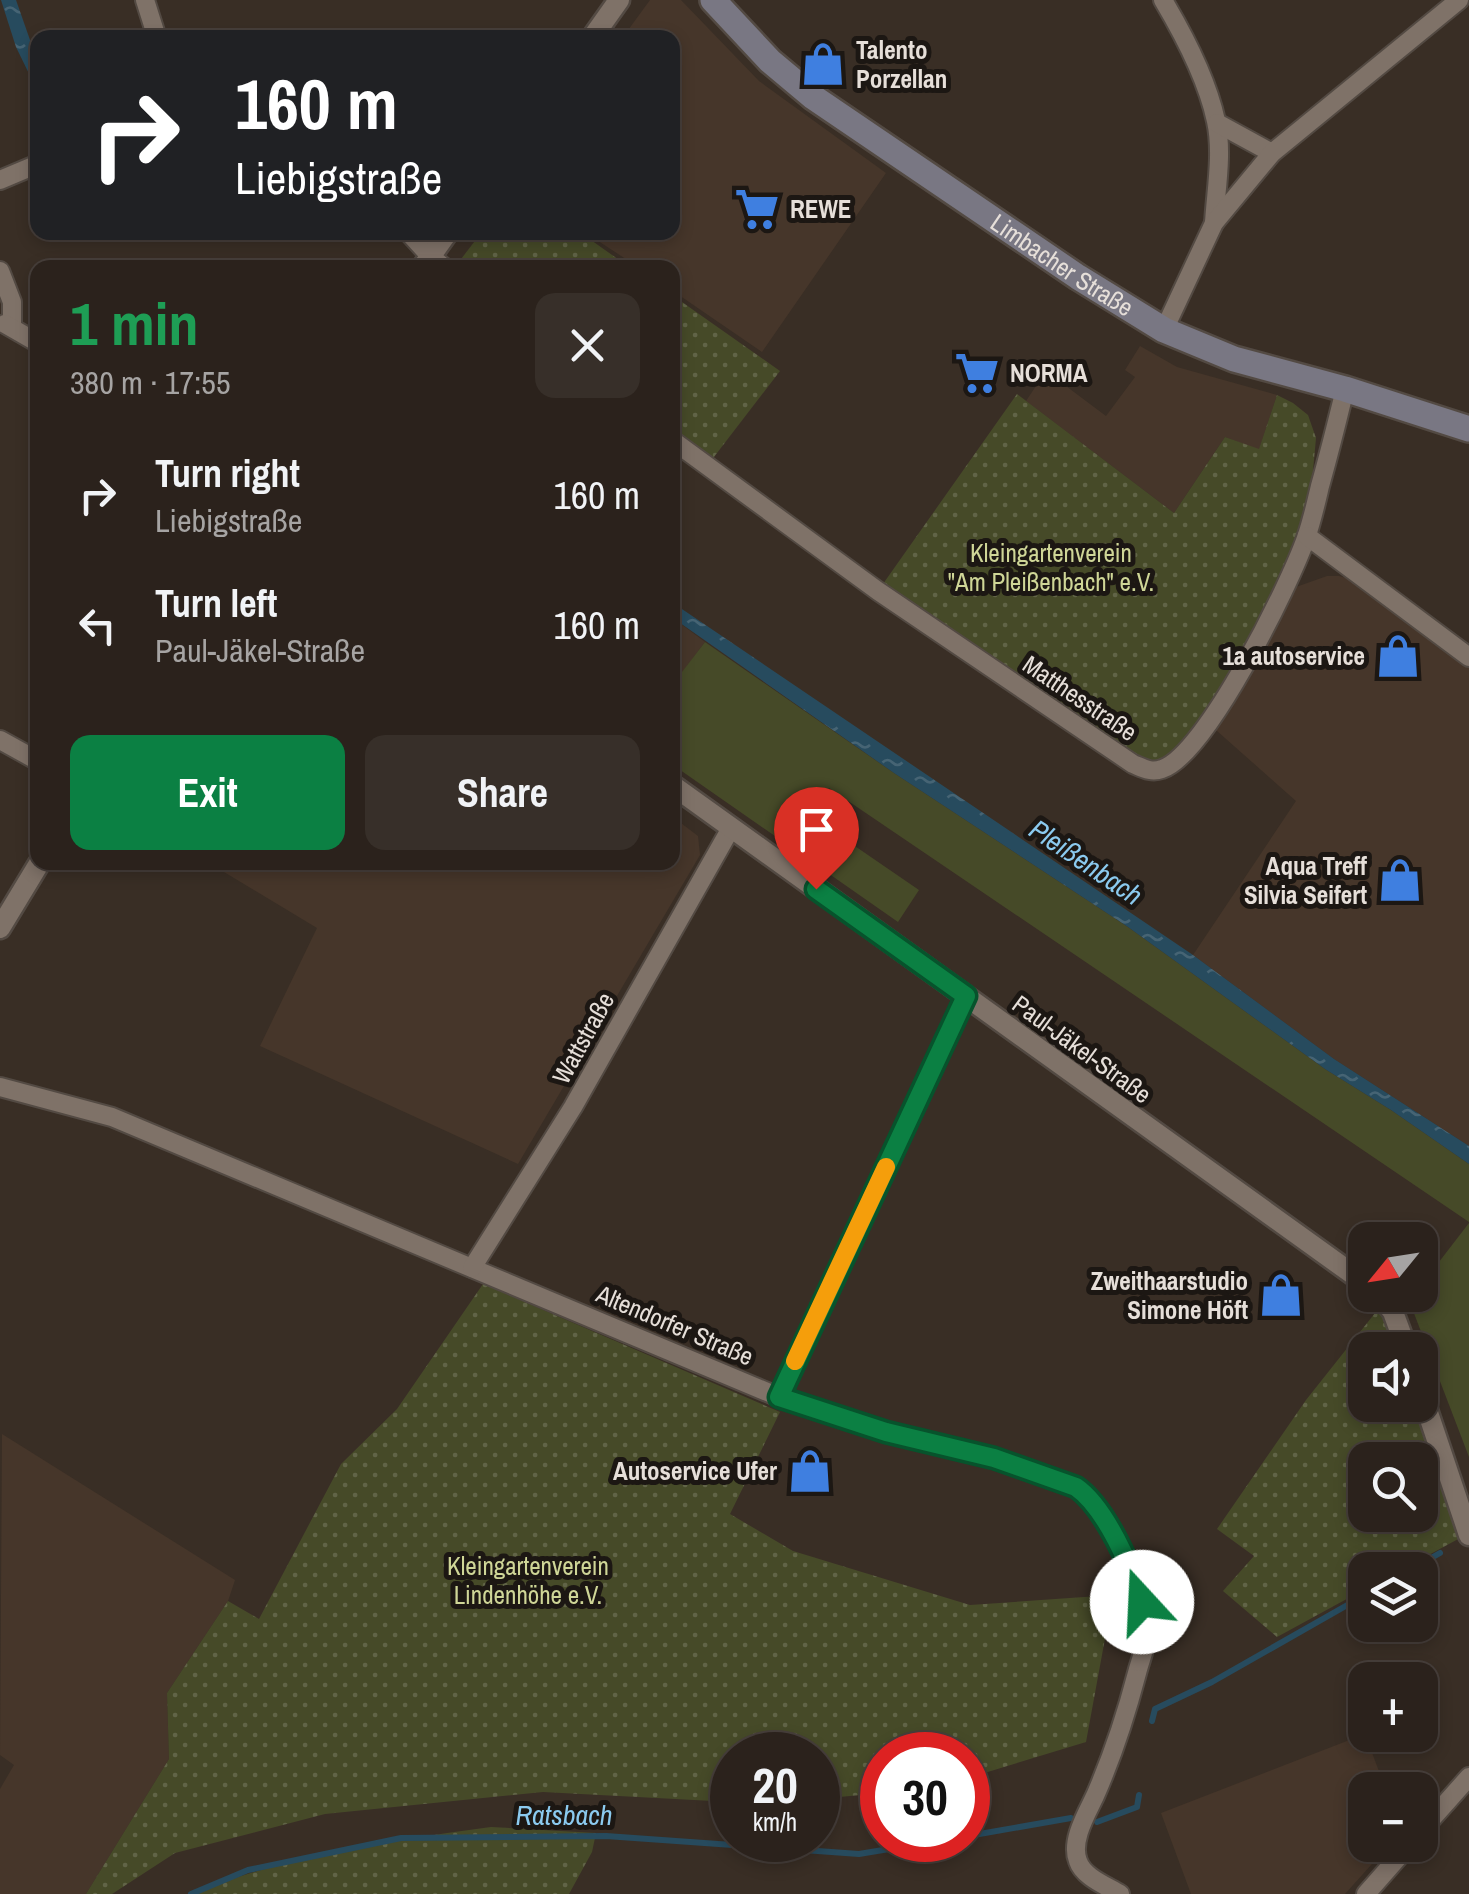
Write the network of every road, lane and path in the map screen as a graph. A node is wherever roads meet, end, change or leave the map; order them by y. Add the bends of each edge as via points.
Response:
1 (145, 0) edge
2 (620, 0) edge
3 (712, 0) edge
4 (1163, 0) edge
5 (1459, 0) edge
6 (154, 30) edge
7 (598, 30) edge
8 (1216, 123) junction
9 (1272, 153) junction
10 (30, 167) edge
11 (0, 180) edge
12 (1214, 223) junction
13 (414, 240) edge
14 (430, 260) edge
15 (0, 270) edge
16 (6, 324) edge
17 (1164, 330) junction
18 (30, 338) edge
19 (1346, 390) junction
20 (1469, 429) edge
21 (680, 446) edge
22 (1307, 536) junction
23 (1469, 657) edge
24 (0, 740) edge
25 (30, 757) edge
26 (680, 791) edge
27 (731, 828) junction
28 (35, 870) edge
29 (0, 928) edge
30 (966, 996) junction
31 (0, 1087) edge
32 (472, 1268) junction
33 (1348, 1271) edge
34 (779, 1397) junction
35 (1431, 1422) edge
36 (1469, 1535) edge
37 (1469, 1777) edge
38 (1438, 1812) edge
39 (1394, 1862) edge
40 (1120, 1894) edge
41 (1366, 1894) edge

1 - 6 street
2 - 7 street
3 - 17 main road, Limbacher Straße via 813,97
4 - 8 street via 1202,77
5 - 9 street
8 - 9 street
8 - 12 street
9 - 12 street
10 - 11 street
12 - 17 street
13 - 14 street
15 - 16 street via 12,302
16 - 18 street
17 - 19 main road, Limbacher Straße via 1234,360
19 - 20 main road, Limbacher Straße
19 - 22 street, Matthesstraße
21 - 22 street, Matthesstraße via 878,591 1151,771 1180,759 1208,723 1280,598
22 - 23 street
24 - 25 street
26 - 27 street, Paul-Jäkel-Straße
27 - 30 street, Paul-Jäkel-Straße
27 - 32 street, Wattstraße via 573,1107
28 - 29 street
30 - 33 street, Paul-Jäkel-Straße
30 - 34 street
31 - 32 street, Altendorfer Straße via 112,1117
32 - 34 street, Altendorfer Straße
34 - 40 street, Altendorfer Straße via 994,1458 1086,1494 1134,1574 1147,1636 1121,1731 1077,1844 1080,1865
35 - 36 street
37 - 38 street
39 - 41 street

